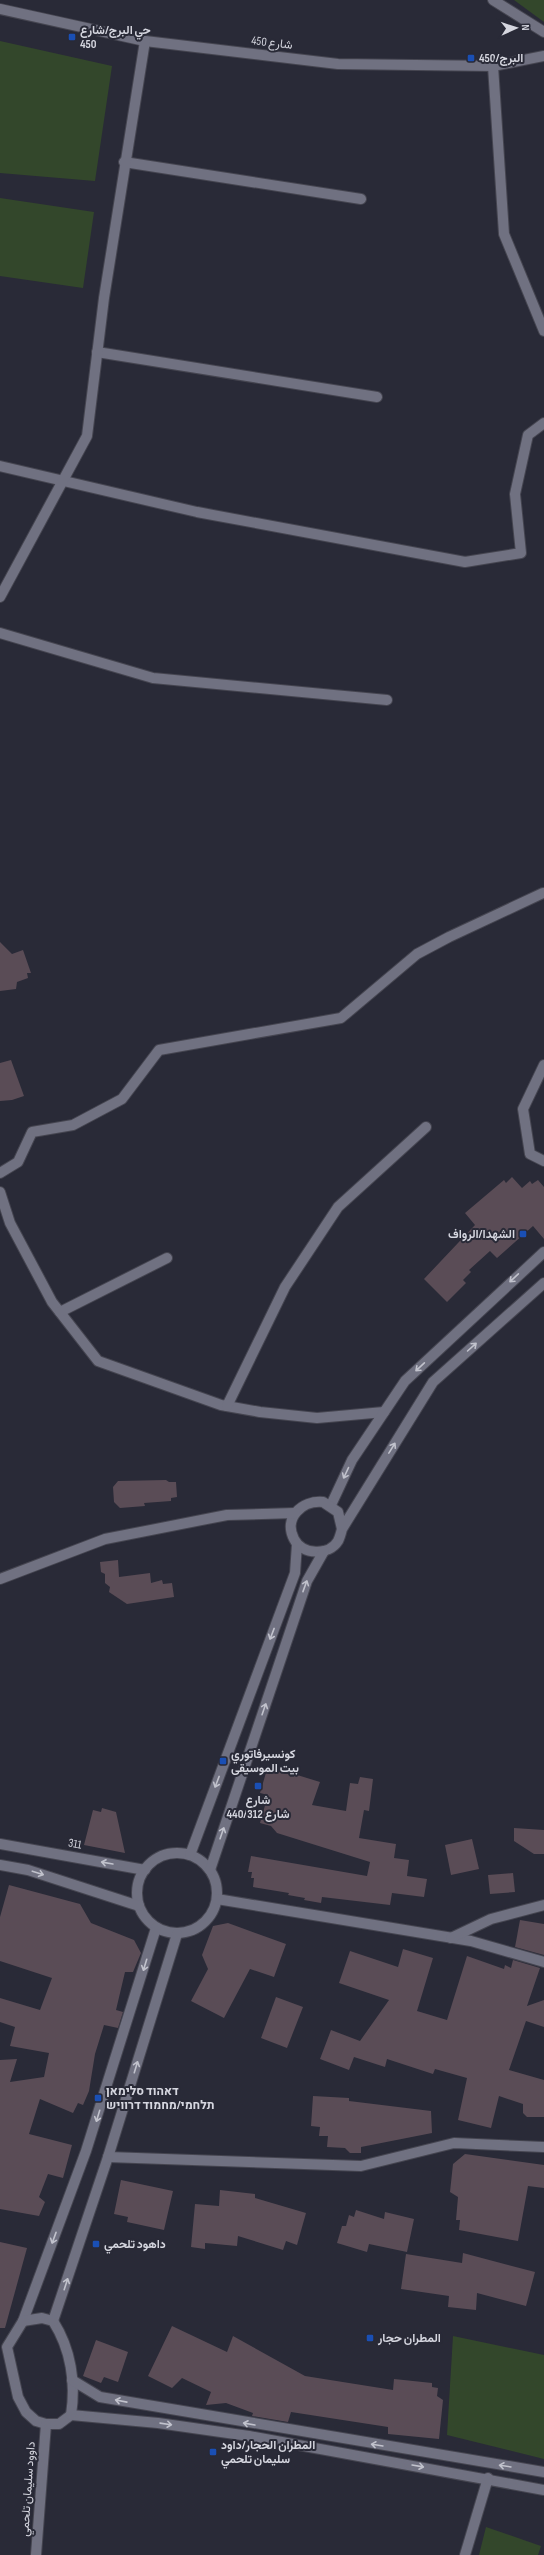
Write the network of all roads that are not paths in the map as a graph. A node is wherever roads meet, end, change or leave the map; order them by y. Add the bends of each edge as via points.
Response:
1 (494, 0) edge
2 (0, 9) edge
3 (544, 32) edge
4 (145, 41) junction
5 (544, 56) edge
6 (493, 66) junction
7 (124, 162) junction
8 (361, 199) dead end
9 (544, 331) edge
10 (97, 352) junction
11 (377, 397) dead end
12 (544, 423) edge
13 (0, 466) edge
14 (63, 482) junction
15 (0, 597) edge
16 (0, 633) edge
17 (387, 700) dead end
18 (543, 893) dead end
19 (544, 1065) edge
20 (426, 1127) dead end
21 (544, 1161) edge
22 (0, 1173) edge
23 (0, 1192) edge
24 (544, 1252) edge
25 (167, 1258) dead end
26 (544, 1283) edge
27 (60, 1312) junction
28 (227, 1406) junction
29 (384, 1412) junction
30 (331, 1505) junction
31 (295, 1513) junction
32 (342, 1529) junction
33 (297, 1544) junction
34 (324, 1551) junction
35 (0, 1579) edge
36 (0, 1844) edge
37 (190, 1855) junction
38 (0, 1865) edge
39 (145, 1870) junction
40 (210, 1870) junction
41 (217, 1899) junction
42 (544, 1905) edge
43 (140, 1906) junction
44 (156, 1928) junction
45 (177, 1934) junction
46 (451, 1938) junction
47 (544, 1962) edge
48 (544, 2147) edge
49 (108, 2157) junction
50 (23, 2321) junction
51 (54, 2321) junction
52 (3, 2347) edge
53 (72, 2380) junction
54 (71, 2415) junction
55 (46, 2424) junction
56 (544, 2472) edge
57 (488, 2478) junction
58 (544, 2490) edge
59 (36, 2555) edge
60 (465, 2555) edge

1 - 3 street
2 - 4 street, شارع 450
4 - 6 street, شارع 450 via 338,64
4 - 7 street
5 - 6 street, شارع 450
6 - 9 street via 504,234
7 - 8 street
7 - 10 street
10 - 11 street
10 - 14 street via 86,436
12 - 14 street via 528,434 515,494 521,553 465,562 197,512
13 - 14 street
14 - 15 street
16 - 17 street via 153,678
18 - 22 street via 417,954 341,1018 159,1050 122,1099 73,1125 32,1132 18,1162
19 - 21 street via 523,1109 530,1154
20 - 28 street via 338,1207 285,1287
23 - 27 street via 10,1223 52,1302
24 -> 29 street via 405,1381
25 - 27 street
32 -> 26 street via 433,1382
27 - 28 street via 98,1361
28 - 29 street via 317,1418
29 -> 30 street via 352,1460
30 - 31 street via 314,1501 305,1504
30 - 32 street via 338,1512
31 - 33 street via 291,1530
31 - 35 street via 227,1515 105,1539
32 - 34 street via 338,1541
33 - 34 street via 313,1552
33 -> 37 street via 295,1573
40 -> 34 street via 307,1581
39 -> 36 street, 311
37 - 39 street via 176,1853 162,1856
37 - 40 street
38 -> 43 street via 28,1870
39 - 43 street via 139,1883
40 - 41 street via 217,1885
41 - 45 street via 212,1914 203,1924 191,1931
41 - 46 street
42 - 46 street via 491,1919
43 - 44 street via 146,1918
44 - 45 street
44 -> 50 street via 86,2151
49 -> 45 street
46 - 47 street
48 - 49 street via 454,2142 361,2166
51 -> 49 street
50 - 51 street via 42,2318
50 - 52 street
51 - 53 street via 65,2339
52 - 55 street via 18,2397 26,2412 36,2421
53 - 54 street via 74,2397
56 -> 53 street via 100,2397
54 - 55 street via 59,2424
54 -> 57 street via 158,2423 249,2436
55 - 59 street, داوود سليمان تلحمي
57 - 58 street
57 - 60 street

